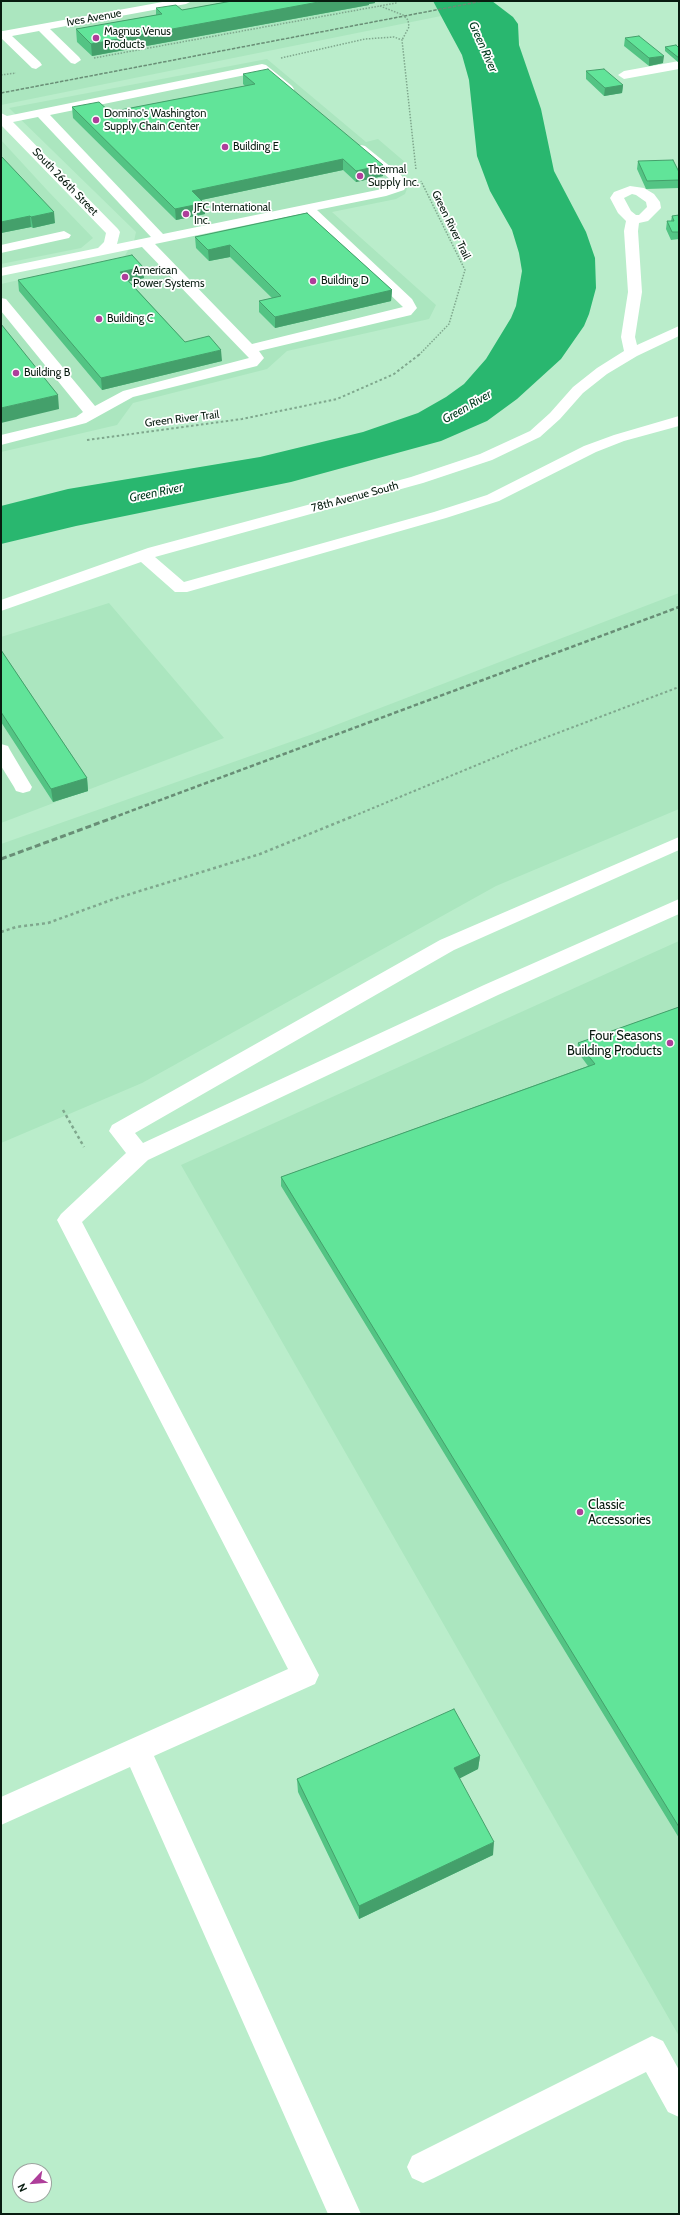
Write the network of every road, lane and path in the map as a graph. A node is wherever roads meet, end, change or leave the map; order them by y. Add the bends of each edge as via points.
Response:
1 (186, 1) edge
2 (396, 2) edge
3 (106, 5) dead end
4 (380, 6) junction
5 (116, 14) junction
6 (41, 27) junction
7 (2, 34) edge
8 (402, 40) junction
9 (94, 58) edge
10 (74, 60) dead end
11 (36, 65) dead end
12 (679, 65) edge
13 (262, 68) junction
14 (16, 72) dead end
15 (1, 75) edge
16 (624, 75) dead end
17 (299, 98) edge
18 (41, 113) junction
19 (2, 119) edge
20 (354, 144) edge
21 (416, 172) dead end
22 (419, 179) dead end
23 (307, 208) junction
24 (633, 220) dead end
25 (64, 236) dead end
26 (160, 238) junction
27 (145, 242) junction
28 (1, 249) edge
29 (103, 250) junction
30 (1, 272) edge
31 (1, 302) edge
32 (679, 330) edge
33 (249, 349) junction
34 (632, 353) junction
35 (92, 413) junction
36 (679, 421) edge
37 (1, 440) edge
38 (86, 440) dead end
39 (144, 556) junction
40 (1, 606) edge
41 (679, 687) edge
42 (1, 750) edge
43 (23, 787) dead end
44 (679, 843) edge
45 (679, 906) edge
46 (1, 932) edge
47 (63, 1110) dead end
48 (84, 1147) dead end
49 (140, 1154) junction
50 (137, 1750) junction
51 (1, 1811) edge
52 (679, 2101) edge
53 (423, 2167) dead end
54 (345, 2214) edge

1 - 5 street, Ives Avenue
2 - 4 path
3 - 5 street
4 - 8 path via 404,15 408,20 409,27
4 - 9 path
5 - 6 street, Ives Avenue
6 - 7 street, Ives Avenue
6 - 10 street
7 - 11 street
8 - 13 path via 394,37 358,40 300,52 277,59
8 - 21 path
12 - 16 street
13 - 17 street
13 - 18 street
14 - 15 path
18 - 19 street
18 - 26 street
19 - 29 street, South 266th Street via 113,232 111,243
20 - 23 street via 398,179 399,187
22 - 38 path, Green River Trail via 465,270 449,324 425,350 394,374 337,399 242,419
23 - 26 street
23 - 33 street via 407,302 410,308 406,312
24 - 34 street via 631,231 635,292 628,337
25 - 28 street
26 - 27 street
27 - 29 street
27 - 33 street
29 - 30 street
31 - 35 street
32 - 34 street, 78th Avenue South
33 - 35 street via 258,358 252,363 128,394
34 - 39 street, 78th Avenue South via 602,371 578,390 535,434 486,457 417,480
35 - 37 street via 81,420
36 - 39 street via 590,448 493,498 181,588
39 - 40 street, 78th Avenue South
41 - 46 path via 518,748 260,854 114,899 48,923 16,927
42 - 43 street
44 - 49 street via 447,945 120,1131
45 - 49 street via 491,990
47 - 48 path
49 - 50 street via 69,1220 305,1675
50 - 51 street
50 - 54 street
52 - 53 street via 652,2052

